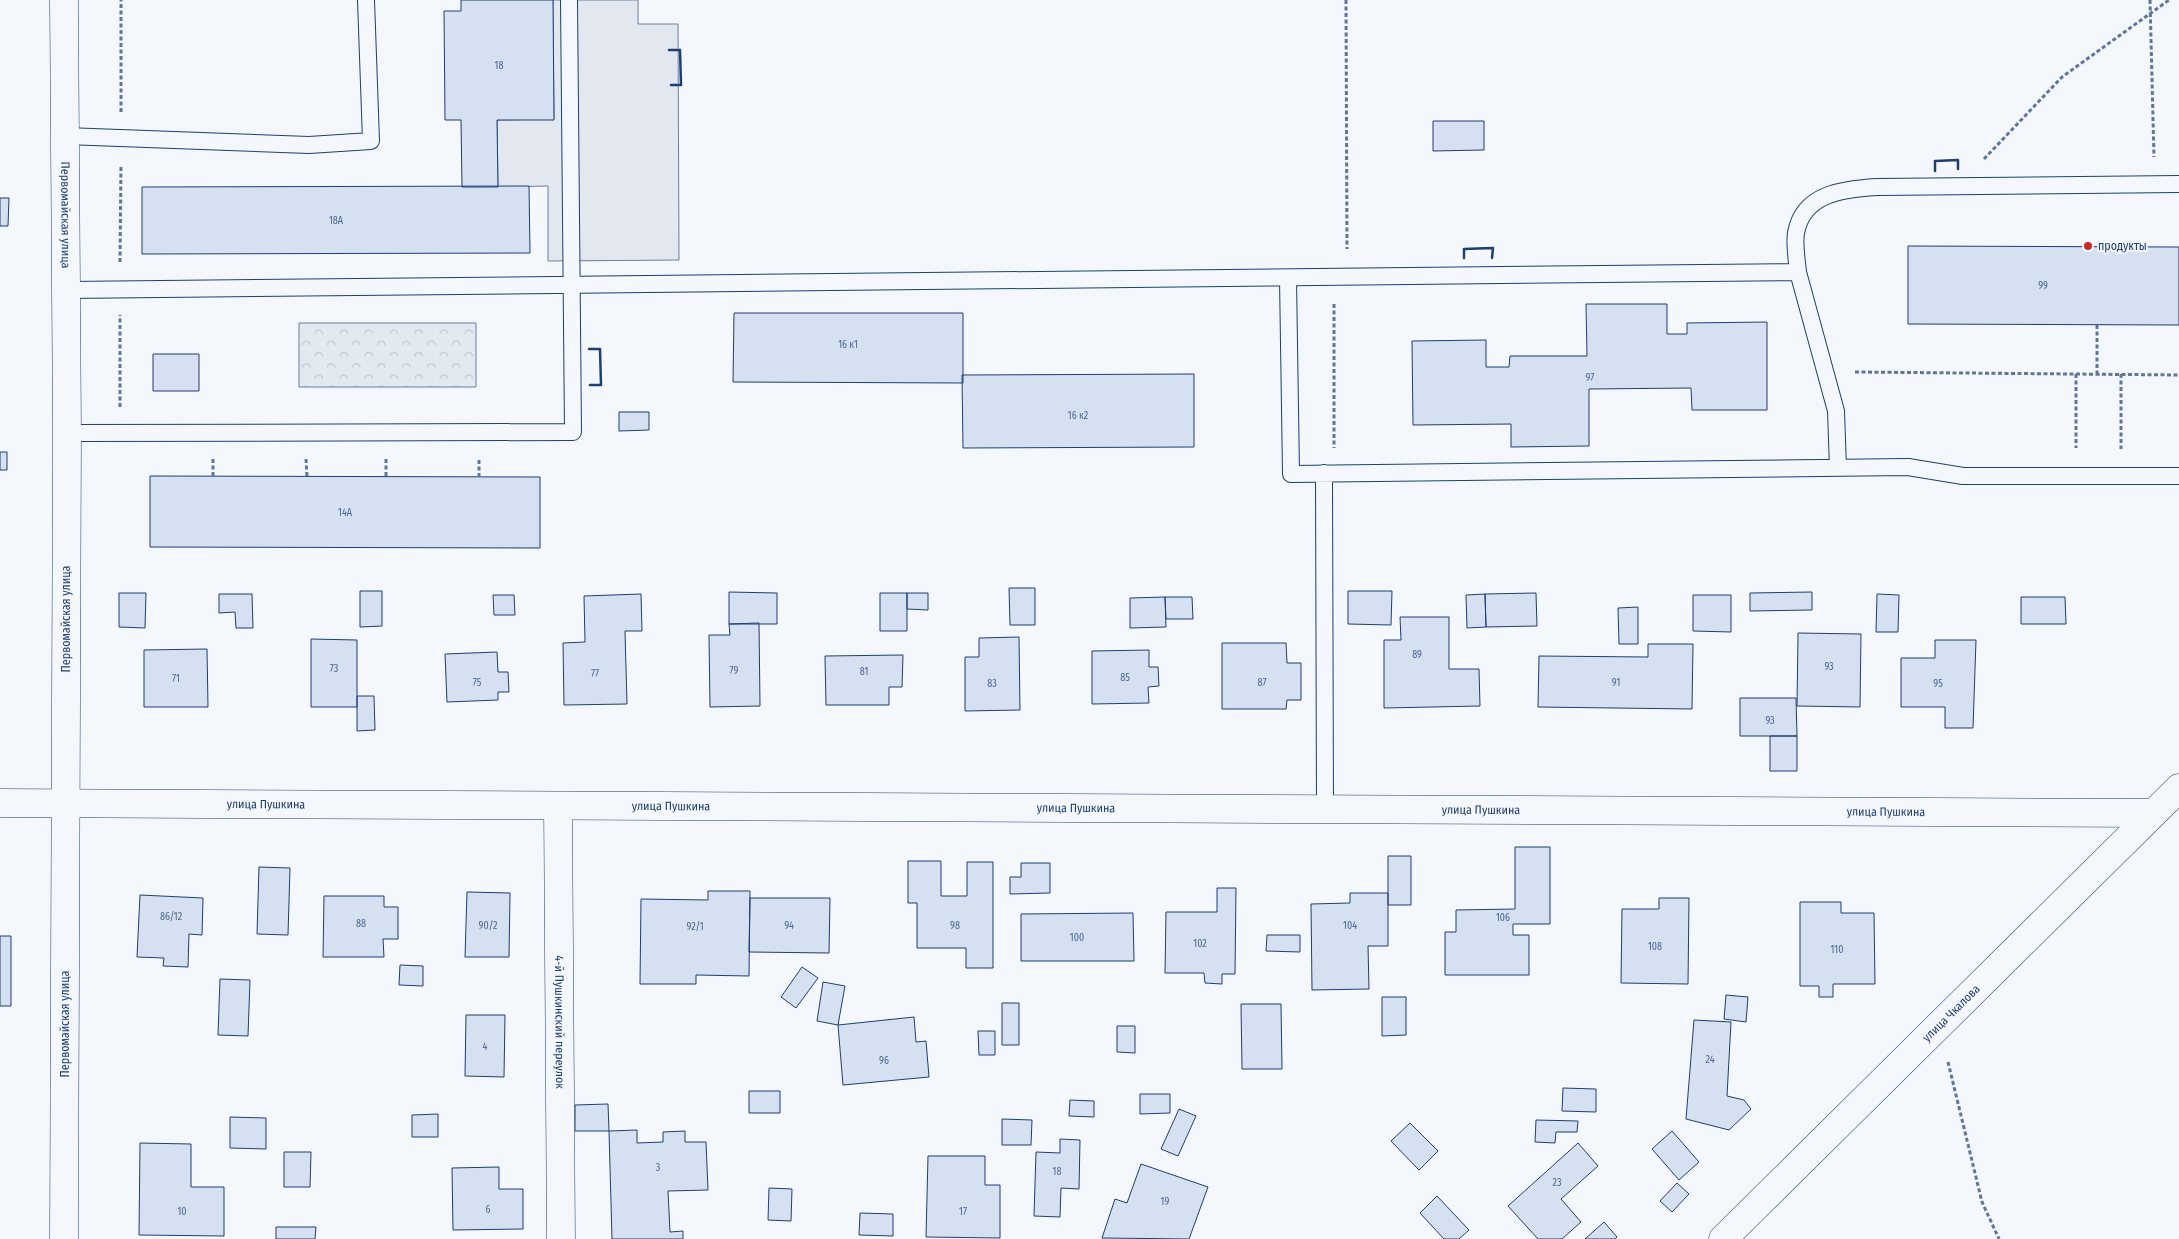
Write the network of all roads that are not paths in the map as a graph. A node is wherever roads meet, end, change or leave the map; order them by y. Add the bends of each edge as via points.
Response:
1 (64, 0) edge
2 (366, 0) edge
3 (569, 0) edge
4 (65, 136) junction
5 (2179, 184) edge
6 (1798, 272) junction
7 (1288, 278) junction
8 (573, 285) junction
9 (67, 290) junction
10 (67, 433) junction
11 (1838, 468) junction
12 (1329, 473) junction
13 (2179, 476) edge
14 (2179, 788) edge
15 (0, 803) edge
16 (66, 803) junction
17 (558, 806) junction
18 (1325, 809) junction
19 (2153, 813) junction
20 (64, 1239) edge
21 (560, 1239) edge
22 (1723, 1239) edge

1 - 4 street, Первомайская улица
2 - 4 lane via 371,141 309,145
3 - 8 lane
4 - 9 street, Первомайская улица
5 - 6 lane via 1854,188 1832,192 1814,202 1802,215 1796,233
6 - 7 lane
6 - 11 lane via 1836,411
7 - 8 lane
7 - 12 lane via 1291,474
8 - 9 lane
8 - 10 lane via 573,432
9 - 10 street, Первомайская улица
10 - 16 street, Первомайская улица
11 - 12 lane
11 - 13 lane via 1908,467 1963,476
12 - 18 lane
14 - 19 street, улица Чкалова
15 - 16 street, улица Пушкина
16 - 17 street, улица Пушкина
16 - 20 street, Первомайская улица
17 - 18 street, улица Пушкина
17 - 21 street, 4-й Пушкинский переулок
18 - 19 street, улица Пушкина
19 - 22 street, улица Чкалова

